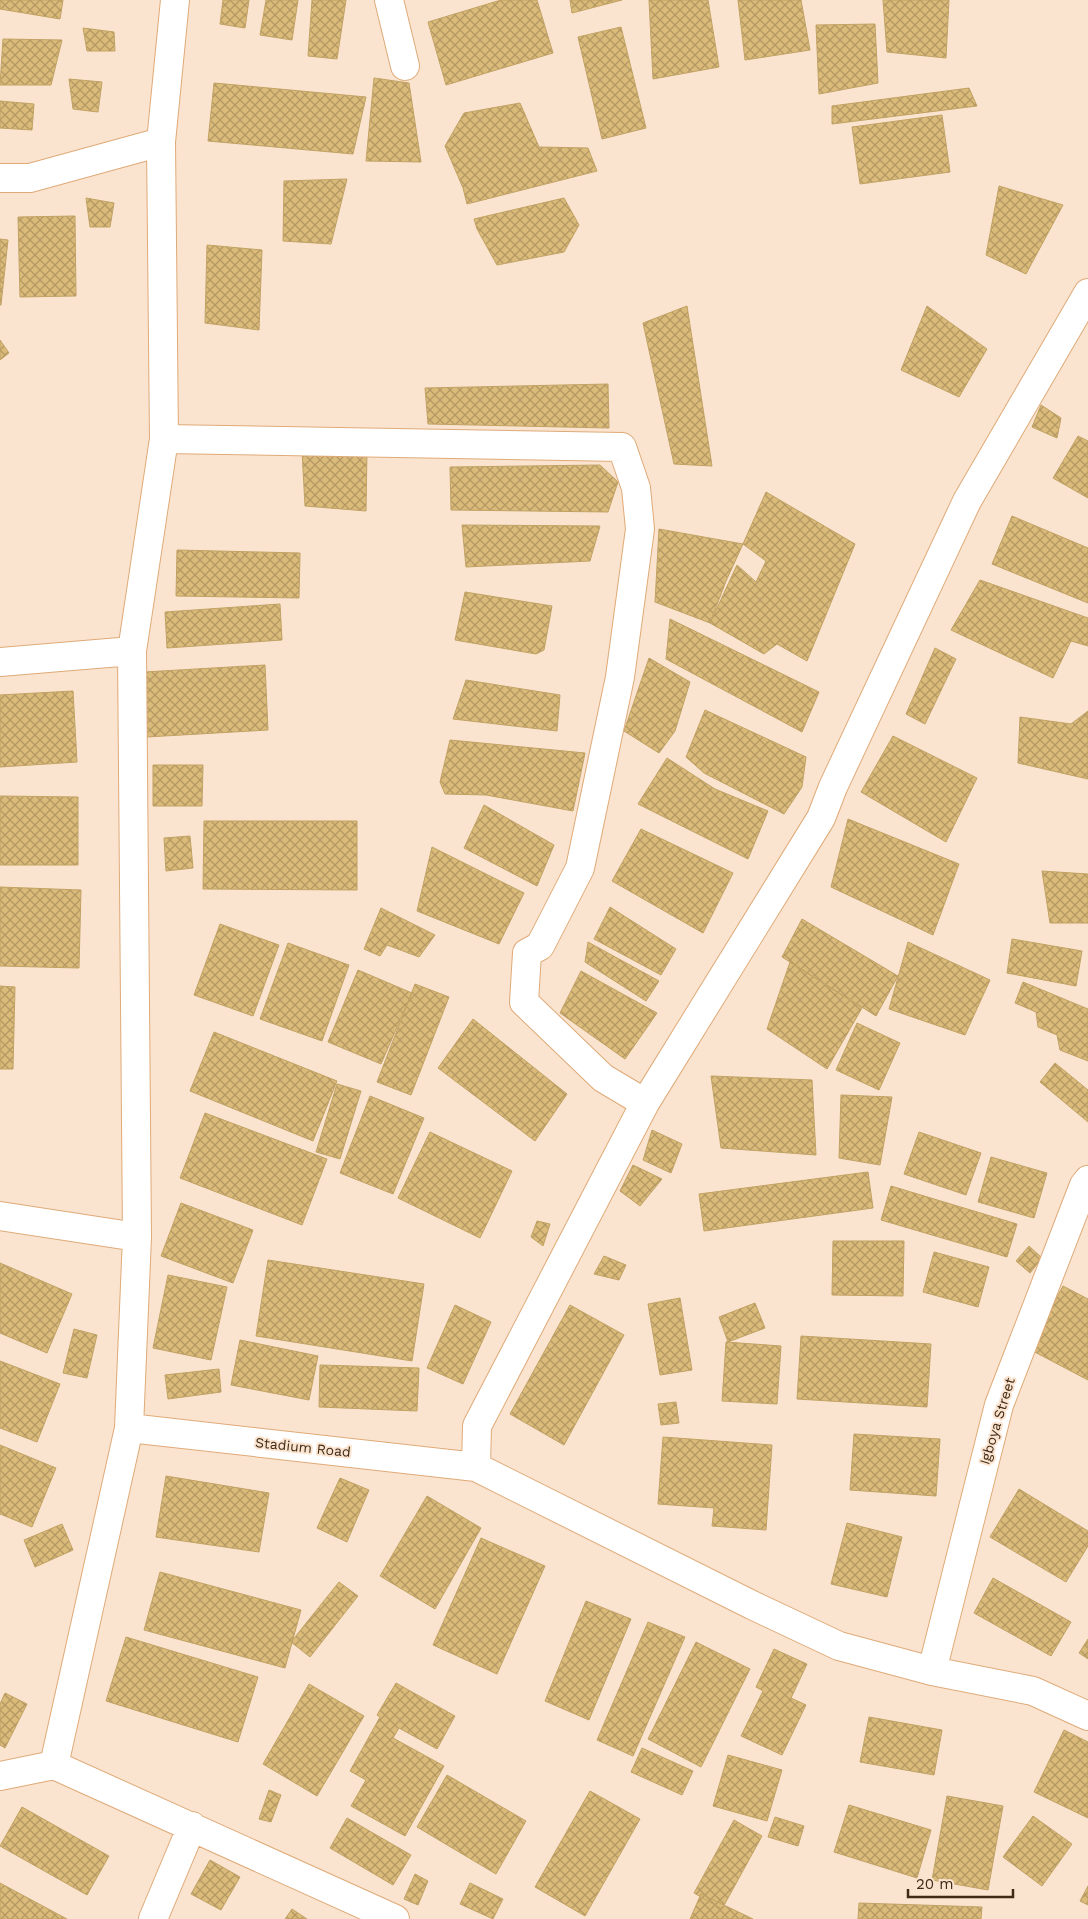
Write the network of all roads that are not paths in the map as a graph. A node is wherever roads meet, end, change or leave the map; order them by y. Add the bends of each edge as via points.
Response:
1 (175, 0) edge
2 (389, 0) edge
3 (405, 66) dead end
4 (161, 142) junction
5 (0, 178) edge
6 (1088, 293) edge
7 (164, 439) junction
8 (132, 651) junction
9 (0, 662) edge
10 (645, 1103) junction
11 (1088, 1180) edge
12 (0, 1216) edge
13 (137, 1237) junction
14 (129, 1428) junction
15 (476, 1467) junction
16 (932, 1671) junction
17 (1088, 1716) edge
18 (54, 1765) junction
19 (0, 1776) edge
20 (192, 1826) junction
21 (153, 1919) edge
22 (396, 1919) edge

1 - 4 street
2 - 3 street
4 - 5 street via 30,178
4 - 7 street
6 - 10 street via 967,501 821,818
7 - 8 street
7 - 10 street via 622,447 636,488 640,529 620,677 580,868 540,946 527,953 524,1002 602,1078
8 - 9 street
8 - 13 street
10 - 15 street via 477,1426
11 - 16 street, Igboya Street via 999,1405
12 - 13 street
13 - 14 street
14 - 15 street, Stadium Road
14 - 18 street
15 - 16 street via 838,1646
16 - 17 street via 1033,1691
18 - 19 street
18 - 20 street
20 - 21 street
20 - 22 street

